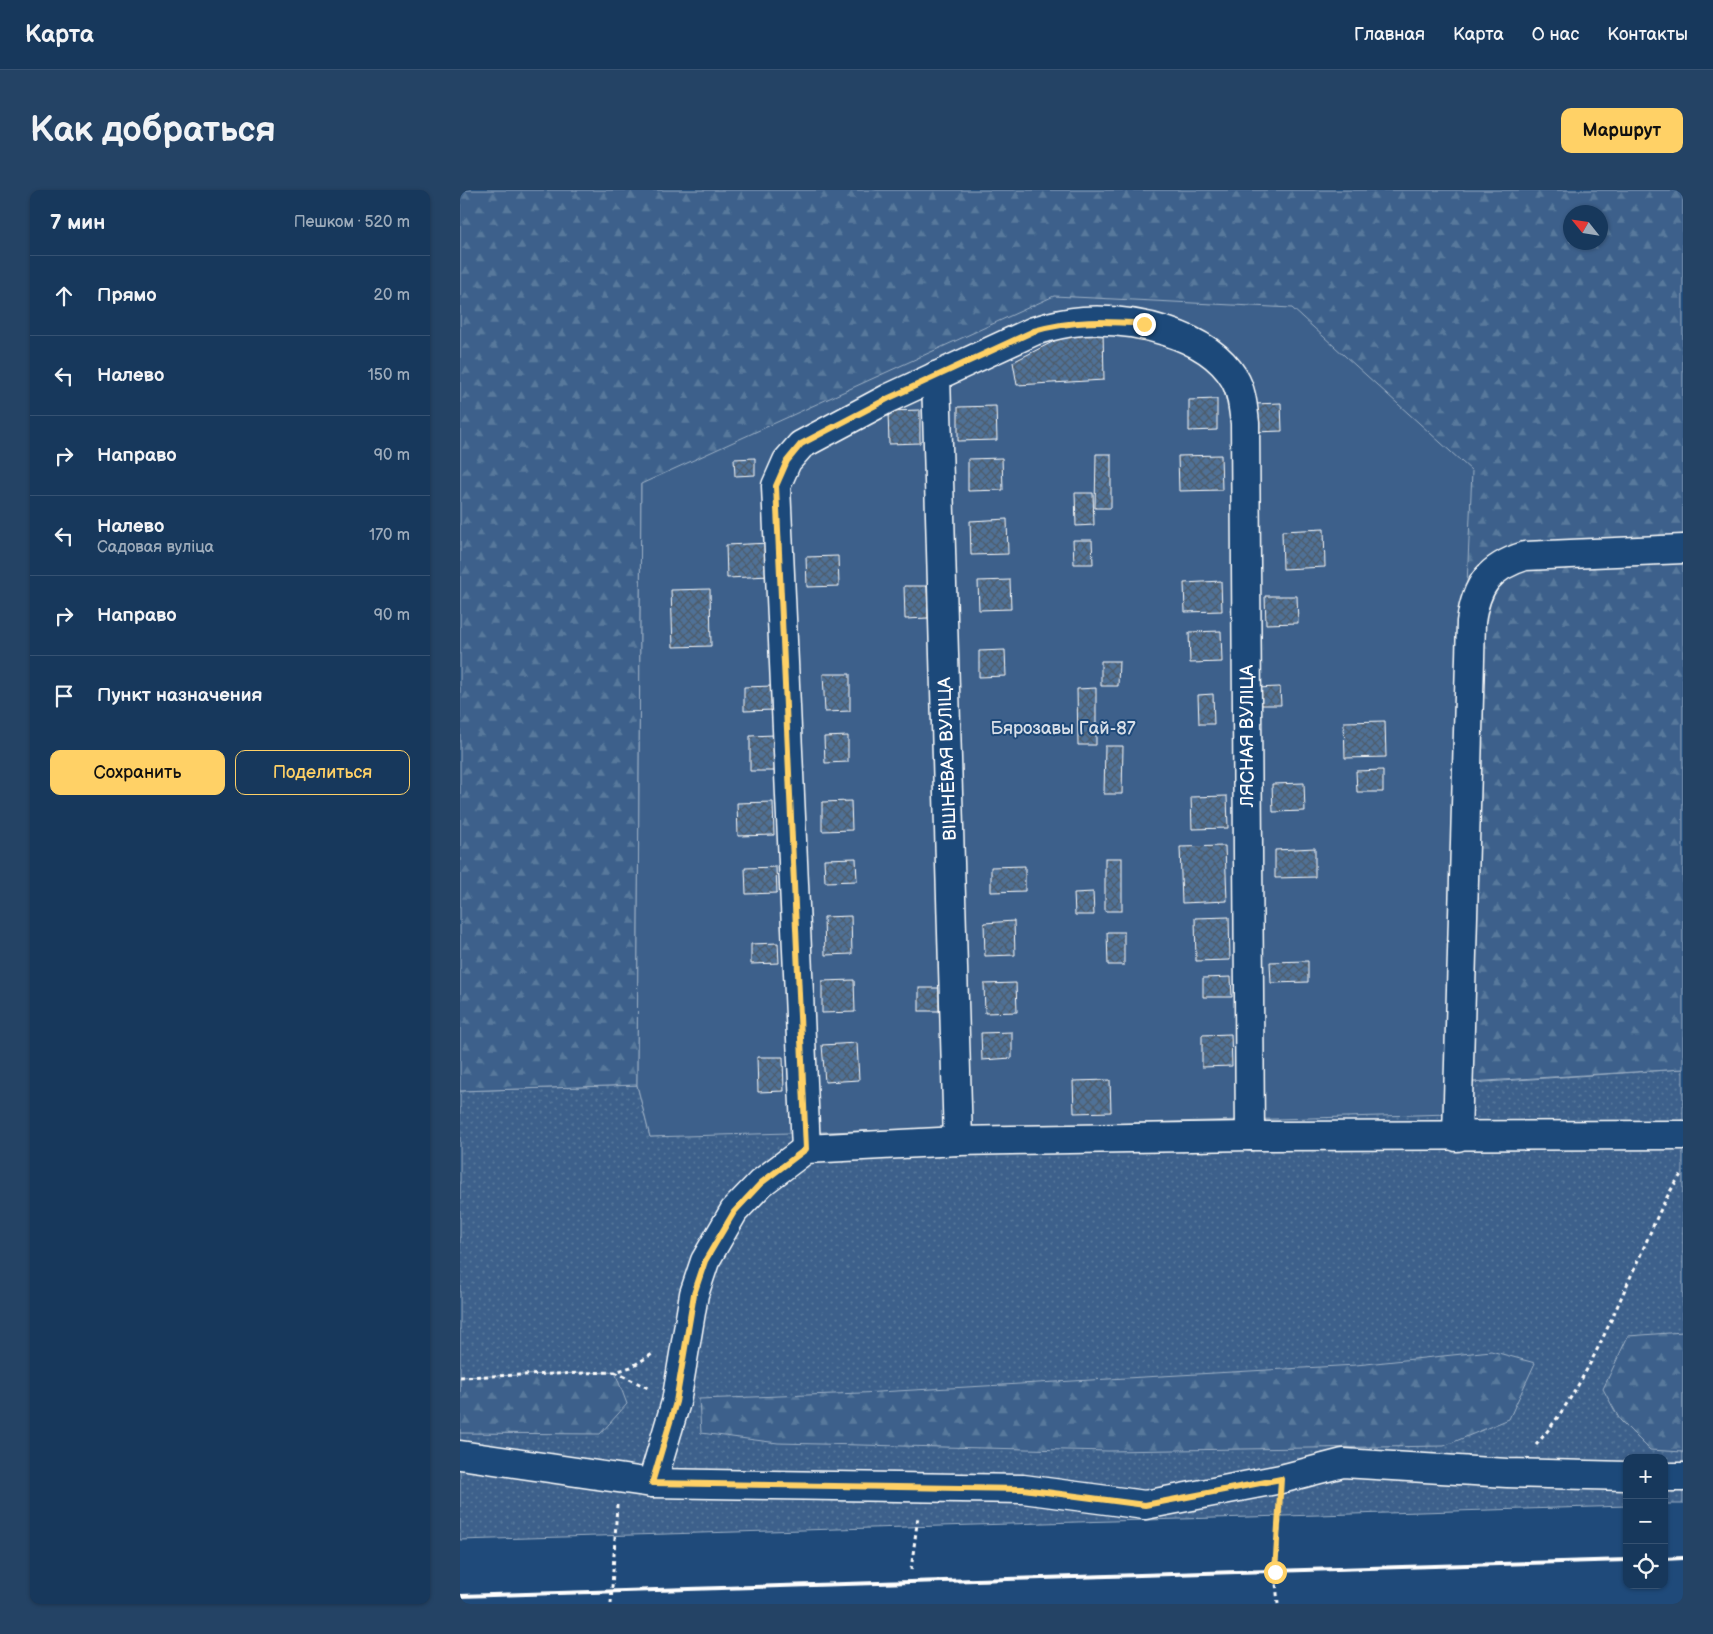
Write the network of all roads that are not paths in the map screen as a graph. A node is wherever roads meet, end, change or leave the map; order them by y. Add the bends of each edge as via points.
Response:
1 (936, 376) junction
2 (1683, 549) edge
3 (1683, 1135) edge
4 (1250, 1136) junction
5 (1457, 1137) junction
6 (958, 1141) junction
7 (806, 1149) junction
8 (460, 1455) edge
9 (1623, 1476) edge
10 (1668, 1477) edge
11 (1683, 1477) edge
12 (652, 1483) junction

1 - 4 street, ЛЯСНАЯ ВУЛІЦА via 1034,331 1084,321 1144,324 1184,338 1222,362 1235,379 1245,423
1 - 6 street, ВІШНЁВАЯ ВУЛІЦА
1 - 7 street, ЛЯСНАЯ ВУЛІЦА via 801,444 787,461 776,486
2 - 5 street via 1525,556 1506,562 1490,573 1476,597 1471,632
3 - 5 street
4 - 5 street
4 - 6 street
6 - 7 street
7 - 12 street via 761,1183 734,1212 714,1244 694,1294 676,1402
8 - 12 street
9 - 12 street via 1343,1463 1281,1479 1145,1505 1023,1489
10 - 11 street

